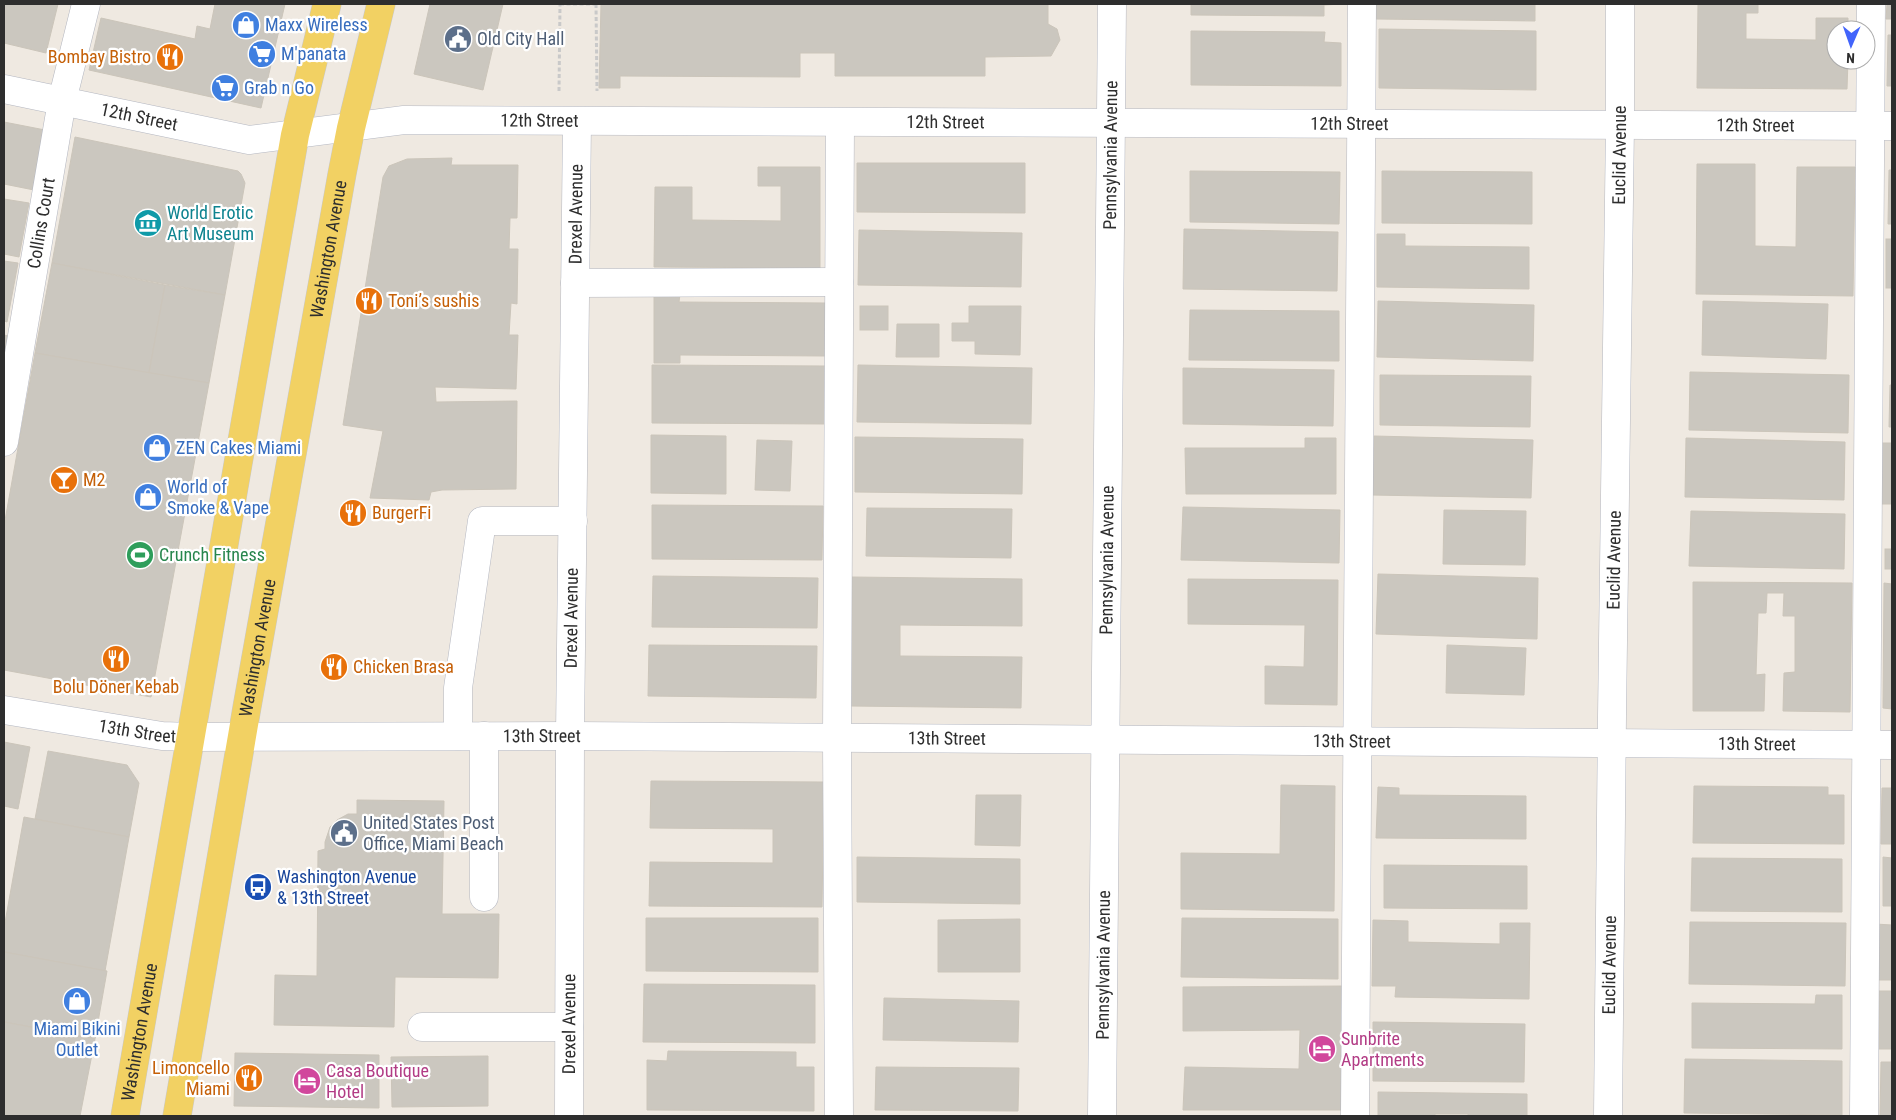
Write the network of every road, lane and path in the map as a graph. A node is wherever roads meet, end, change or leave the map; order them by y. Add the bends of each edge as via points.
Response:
1 (86, 4) edge
2 (327, 4) edge
3 (381, 4) edge
4 (560, 4) edge
5 (596, 4) edge
6 (1112, 4) edge
7 (1362, 4) edge
8 (1620, 4) edge
9 (1872, 4) edge
10 (4, 89) edge
11 (559, 92) dead end
12 (596, 92) dead end
13 (62, 101) junction
14 (577, 122) junction
15 (1112, 122) junction
16 (840, 123) junction
17 (1362, 123) junction
18 (1620, 125) junction
19 (1881, 126) edge
20 (351, 128) junction
21 (295, 135) junction
22 (839, 282) junction
23 (575, 283) junction
24 (4, 442) edge
25 (572, 521) junction
26 (4, 710) edge
27 (243, 736) junction
28 (471, 736) junction
29 (570, 736) junction
30 (191, 737) junction
31 (837, 738) junction
32 (1105, 740) junction
33 (1356, 742) junction
34 (1612, 743) junction
35 (1879, 745) edge
36 (484, 897) dead end
37 (422, 1027) dead end
38 (569, 1027) junction
39 (125, 1116) edge
40 (177, 1116) edge
41 (569, 1116) edge
42 (839, 1116) edge
43 (1102, 1116) edge
44 (1355, 1116) edge
45 (1608, 1116) edge
46 (1864, 1116) edge

1 - 13 street, Collins Court
2 - 21 main road, Washington Avenue
3 - 20 main road, Washington Avenue
4 - 5 path
4 - 11 path
5 - 12 path
6 - 15 street, Pennsylvania Avenue
7 - 17 street
8 - 18 street, Euclid Avenue
9 - 19 street
10 - 13 street, 12th Street
13 - 21 street, 12th Street via 249,140
13 - 24 street, Collins Court
14 - 16 street, 12th Street
14 - 20 street, 12th Street via 404,120
14 - 23 street, Drexel Avenue
15 - 16 street, 12th Street
15 - 17 street, 12th Street
15 - 32 street, Pennsylvania Avenue
16 - 22 street
17 - 18 street, 12th Street
17 - 33 street
18 - 19 street, 12th Street
18 - 34 street, Euclid Avenue
19 - 35 street
20 - 21 street, 12th Street
20 - 27 main road, Washington Avenue
21 - 30 main road, Washington Avenue
22 - 23 street
22 - 31 street
23 - 25 street, Drexel Avenue
25 - 28 street via 482,521 458,688
25 - 29 street, Drexel Avenue
26 - 30 street, 13th Street via 162,736
27 - 28 street, 13th Street
27 - 30 street, 13th Street
27 - 40 main road, Washington Avenue
28 - 29 street, 13th Street
28 - 36 street
29 - 31 street, 13th Street
29 - 38 street, Drexel Avenue
30 - 39 main road, Washington Avenue
31 - 32 street, 13th Street
31 - 42 street
32 - 33 street, 13th Street
32 - 43 street, Pennsylvania Avenue
33 - 34 street, 13th Street
33 - 44 street
34 - 35 street, 13th Street
34 - 45 street, Euclid Avenue
35 - 46 street
37 - 38 street
38 - 41 street, Drexel Avenue

